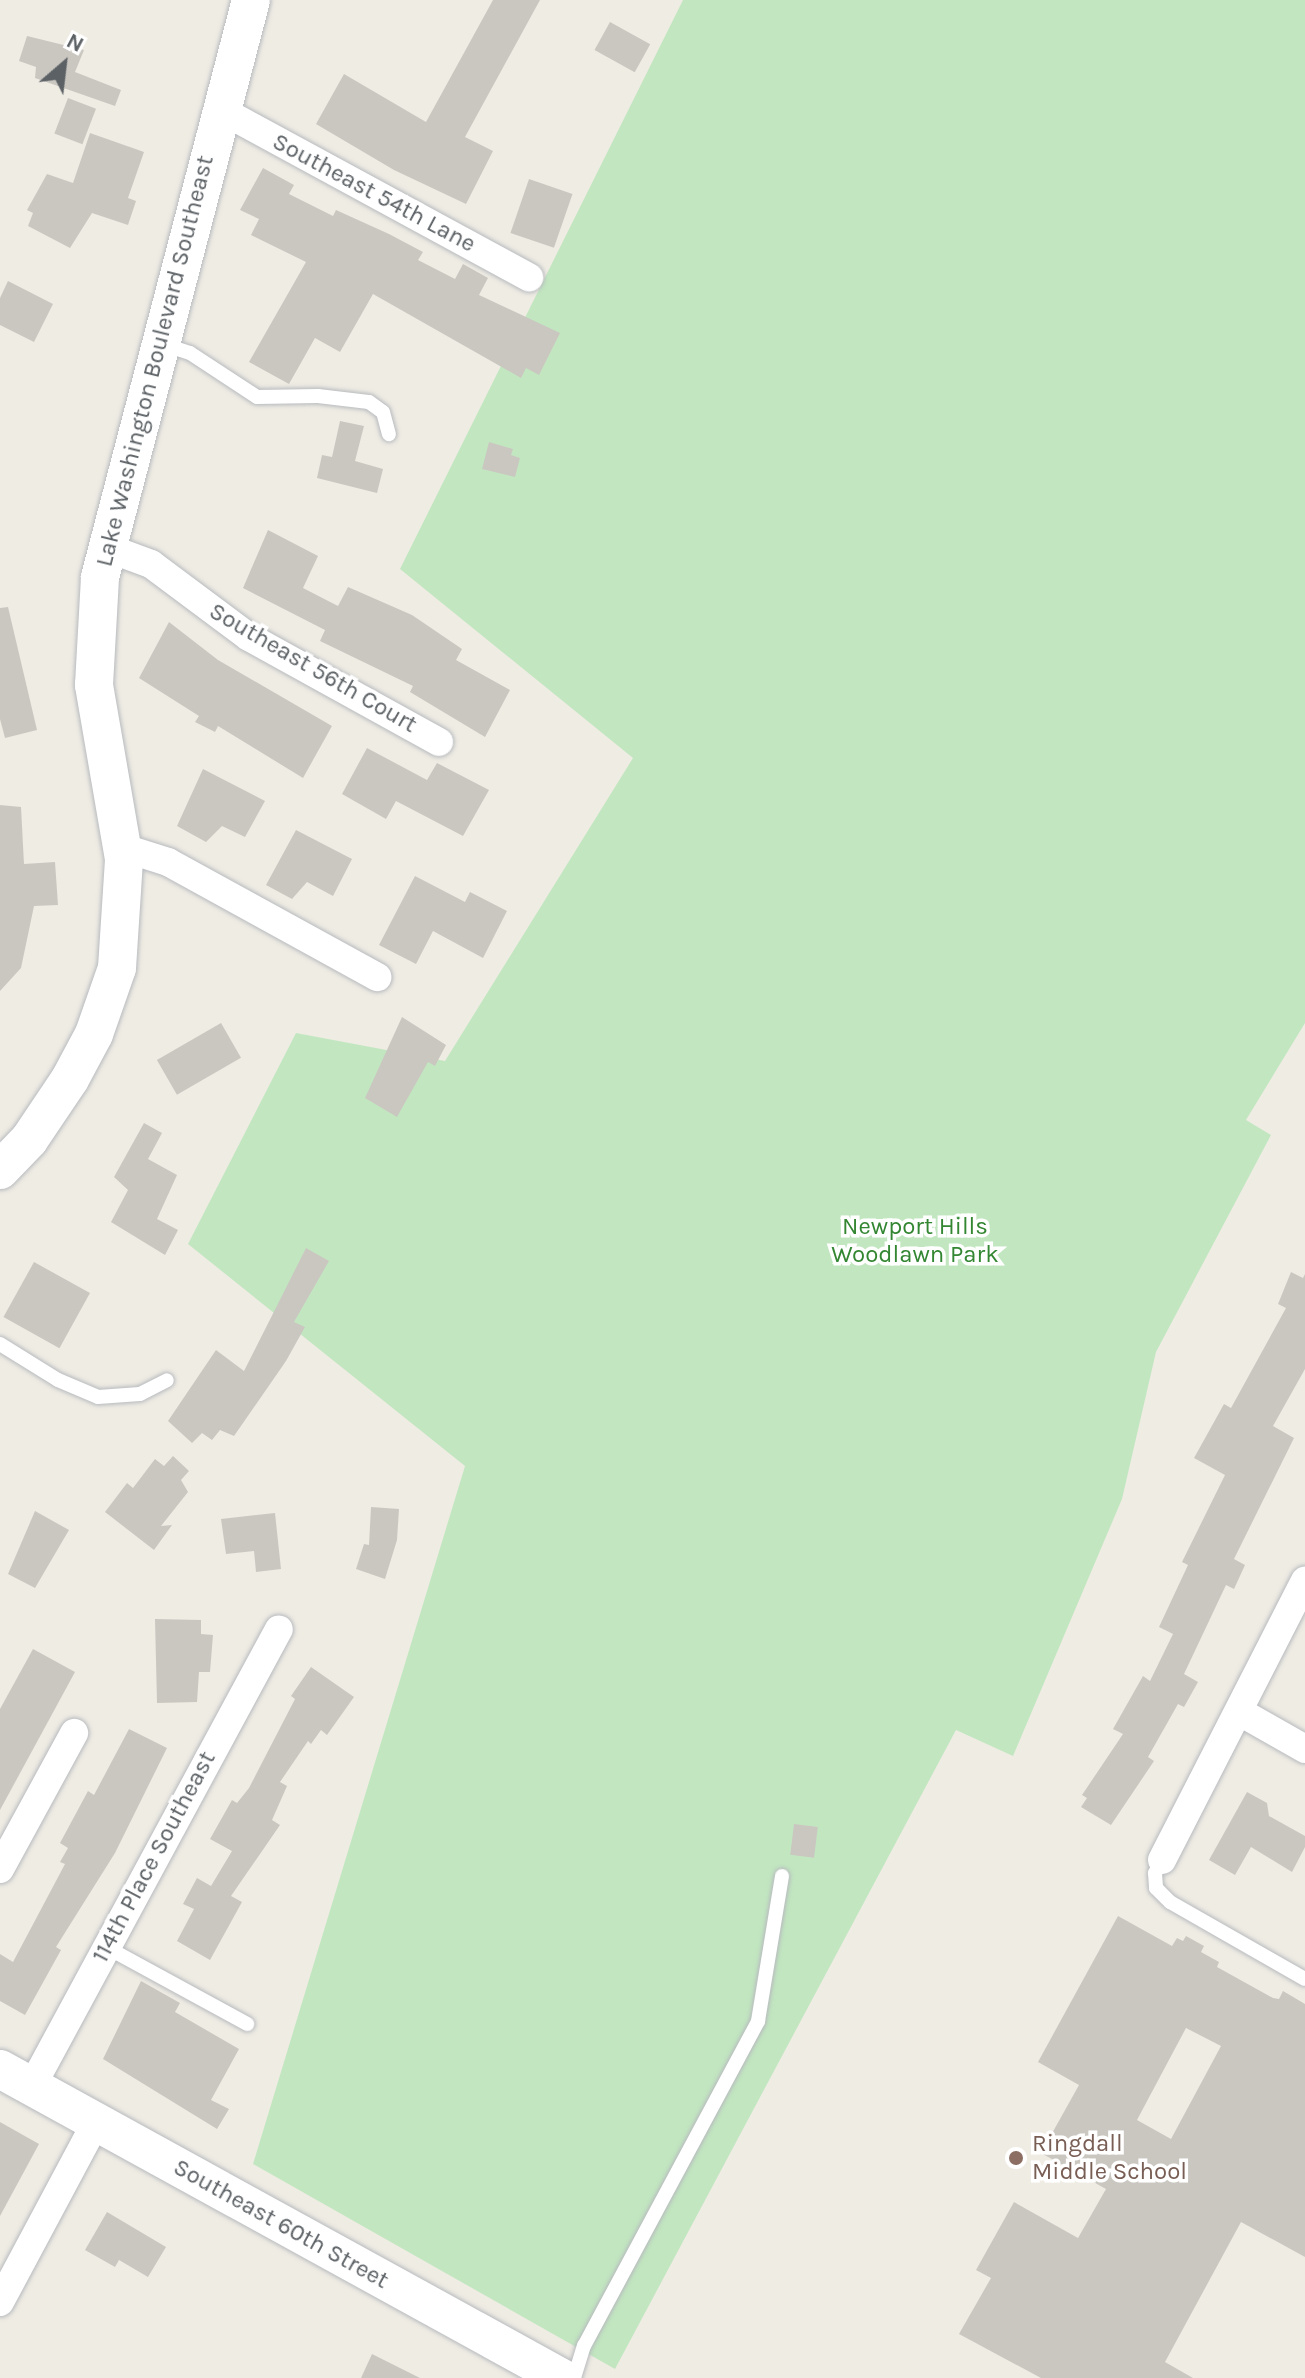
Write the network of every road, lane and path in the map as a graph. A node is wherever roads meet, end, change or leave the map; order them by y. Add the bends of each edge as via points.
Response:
1 (251, 0) edge
2 (219, 109) junction
3 (529, 277) dead end
4 (158, 341) junction
5 (389, 434) dead end
6 (105, 547) junction
7 (439, 742) dead end
8 (121, 847) junction
9 (377, 977) dead end
10 (0, 1170) edge
11 (0, 1344) edge
12 (167, 1380) dead end
13 (1305, 1580) edge
14 (279, 1629) dead end
15 (1240, 1712) junction
16 (74, 1733) dead end
17 (1305, 1749) edge
18 (1162, 1860) joint
19 (0, 1869) edge
20 (782, 1876) dead end
21 (106, 1947) junction
22 (1305, 1979) edge
23 (247, 2024) dead end
24 (16, 2078) edge
25 (96, 2122) junction
26 (0, 2302) edge
27 (562, 2378) edge
28 (574, 2378) edge

1 - 2 main road, Lake Washington Boulevard Southeast
2 - 3 street, Southeast 54th Lane
2 - 4 main road, Lake Washington Boulevard Southeast
4 - 5 lane via 190,353 257,397 369,402 383,412
4 - 6 main road, Lake Washington Boulevard Southeast
6 - 7 street, Southeast 56th Court via 151,564 249,637
6 - 8 main road, Lake Washington Boulevard Southeast via 93,638 94,685
8 - 9 street via 168,862
8 - 10 main road, Lake Washington Boulevard Southeast via 123,916 107,1000 70,1079 29,1140
11 - 12 lane via 58,1380 98,1397 140,1394
13 - 15 street
14 - 21 street, 114th Place Southeast
15 - 17 street
15 - 18 street
16 - 19 street
18 - 22 lane via 1155,1873 1156,1888 1170,1902
20 - 28 lane via 758,2021 584,2346
21 - 23 lane
21 - 24 street, 114th Place Southeast
24 - 25 main road, Southeast 60th Street
25 - 26 street
25 - 27 main road, Southeast 60th Street

